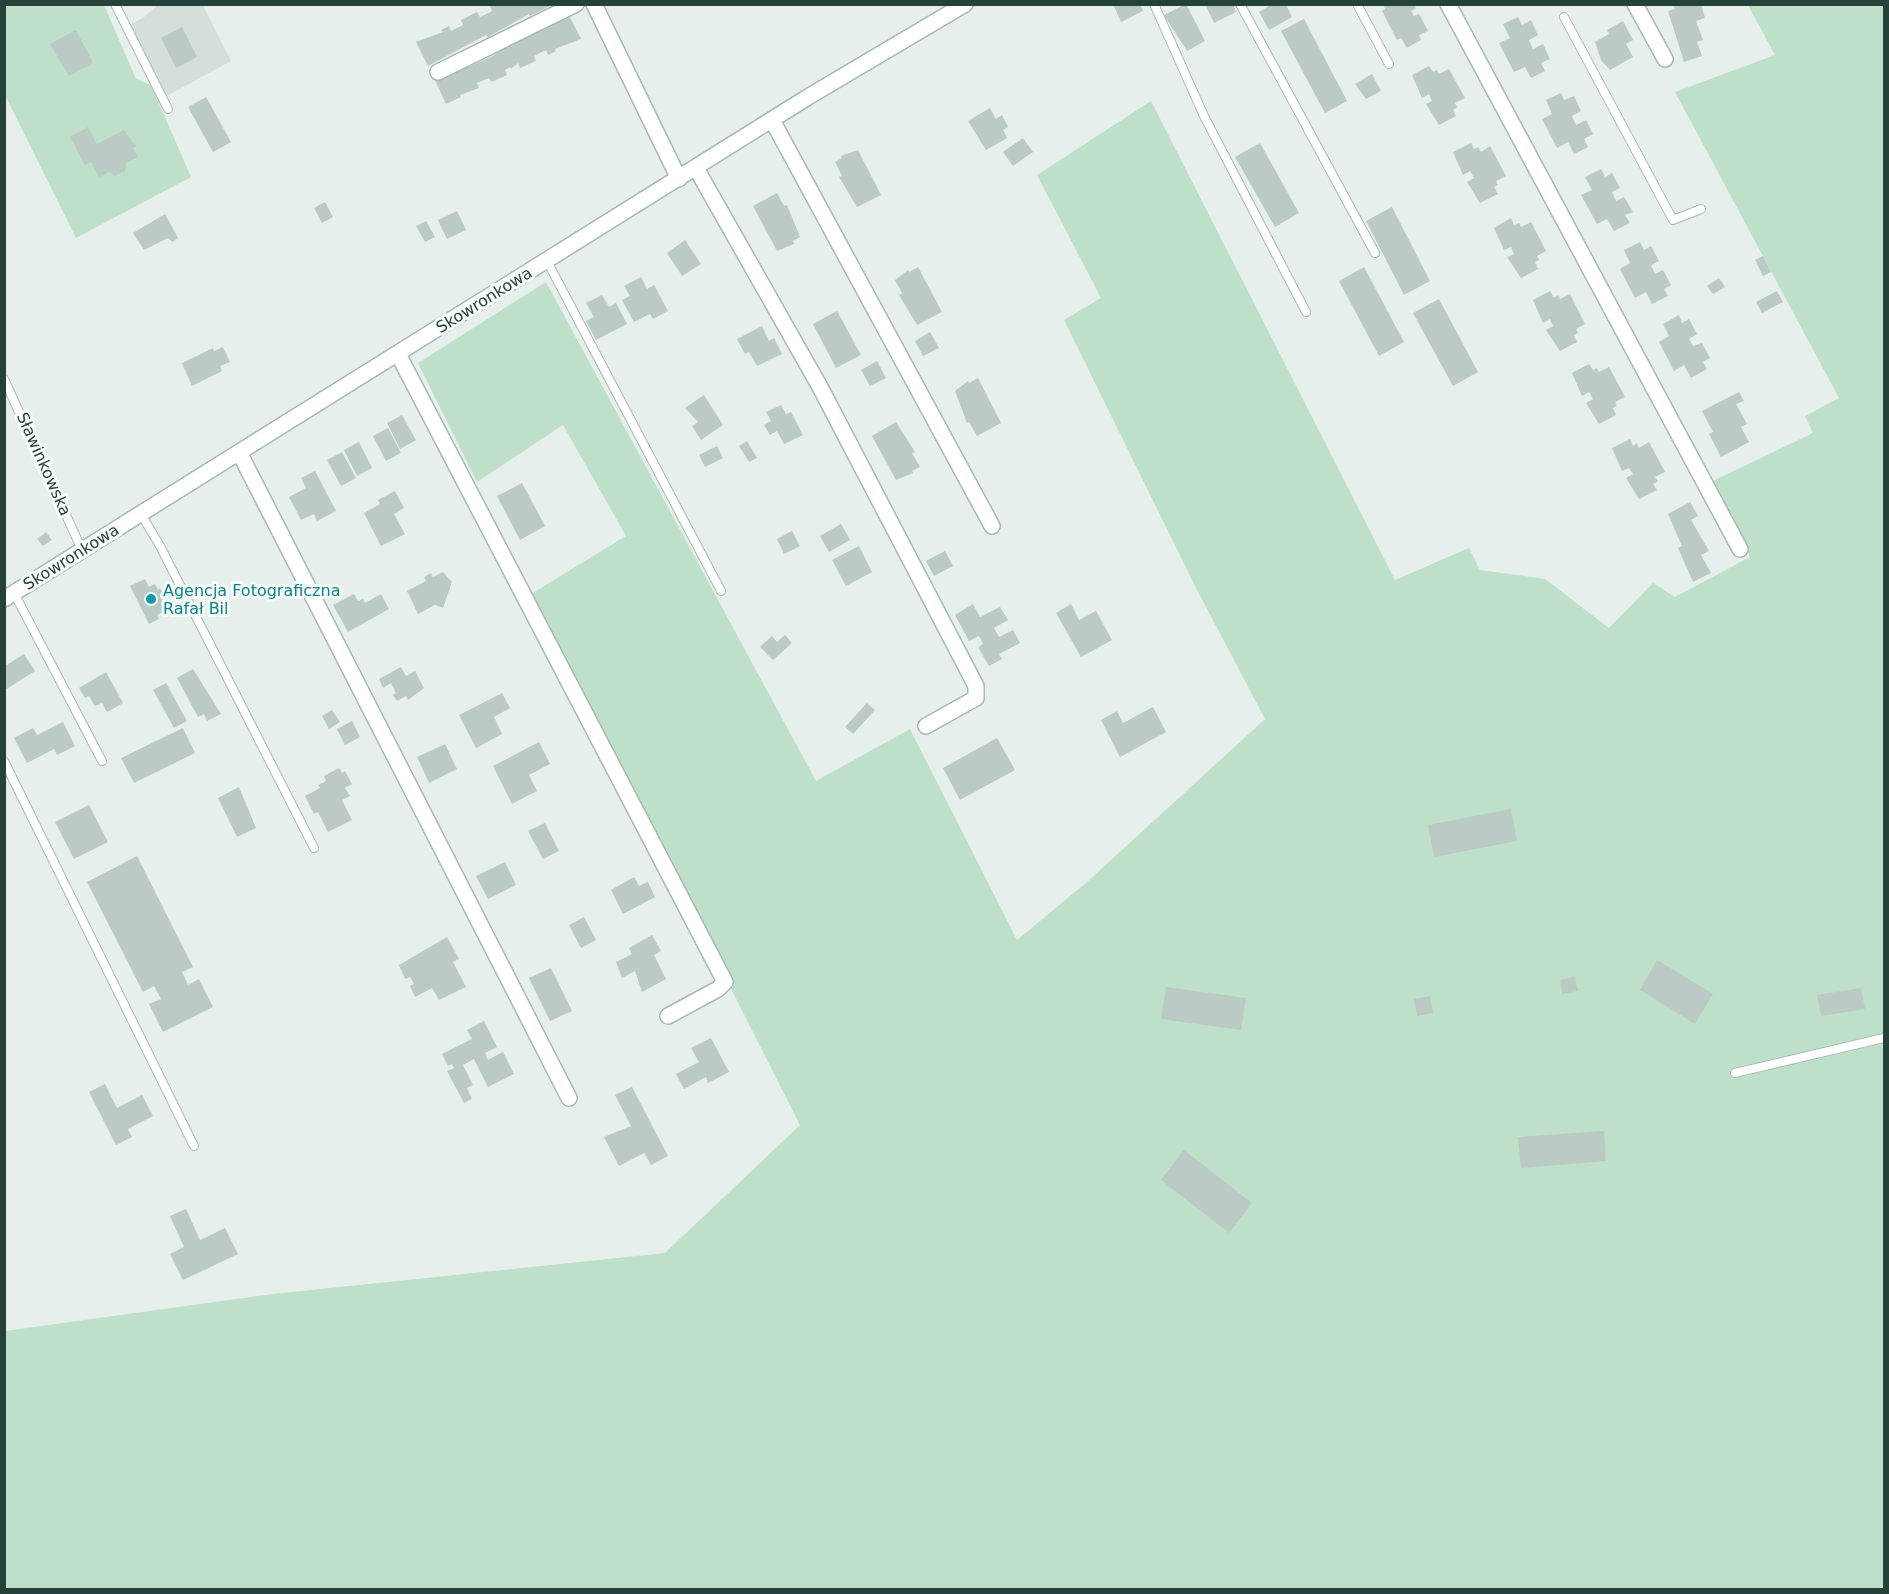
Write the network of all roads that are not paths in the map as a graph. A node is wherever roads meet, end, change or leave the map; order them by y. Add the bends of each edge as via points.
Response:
1 (115, 4) edge
2 (576, 4) edge
3 (594, 4) edge
4 (965, 4) edge
5 (1154, 4) edge
6 (1240, 4) edge
7 (1358, 4) edge
8 (1448, 4) edge
9 (1635, 4) edge
10 (1564, 17) dead end
11 (1665, 59) dead end
12 (1389, 64) dead end
13 (438, 72) dead end
14 (168, 109) dead end
15 (772, 120) junction
16 (696, 168) junction
17 (679, 179) junction
18 (1701, 209) dead end
19 (1375, 253) dead end
20 (547, 261) junction
21 (1306, 312) dead end
22 (398, 354) junction
23 (4, 379) edge
24 (239, 452) junction
25 (141, 513) junction
26 (992, 526) dead end
27 (1740, 549) dead end
28 (82, 550) junction
29 (721, 591) dead end
30 (9, 596) edge
31 (926, 726) dead end
32 (4, 761) edge
33 (102, 761) dead end
34 (314, 848) dead end
35 (668, 1016) dead end
36 (1884, 1038) edge
37 (1735, 1073) dead end
38 (569, 1098) dead end
39 (194, 1146) dead end

1 - 14 lane
2 - 13 street
3 - 17 street
4 - 15 street, Skowronkowa
5 - 21 lane via 1204,116
6 - 19 lane
7 - 12 lane
8 - 27 street
9 - 11 street
10 - 18 lane via 1673,220
15 - 16 street, Skowronkowa
15 - 26 street
16 - 17 street, Skowronkowa
16 - 31 street via 816,378 976,686 976,698
17 - 20 street, Skowronkowa
20 - 22 street, Skowronkowa
20 - 29 lane
22 - 24 street, Skowronkowa
22 - 35 street via 725,982
23 - 28 lane, Sławinkowska
24 - 25 street, Skowronkowa
24 - 38 street
25 - 28 street, Skowronkowa
25 - 34 lane
28 - 30 street, Skowronkowa
30 - 33 lane
32 - 39 lane
36 - 37 lane

